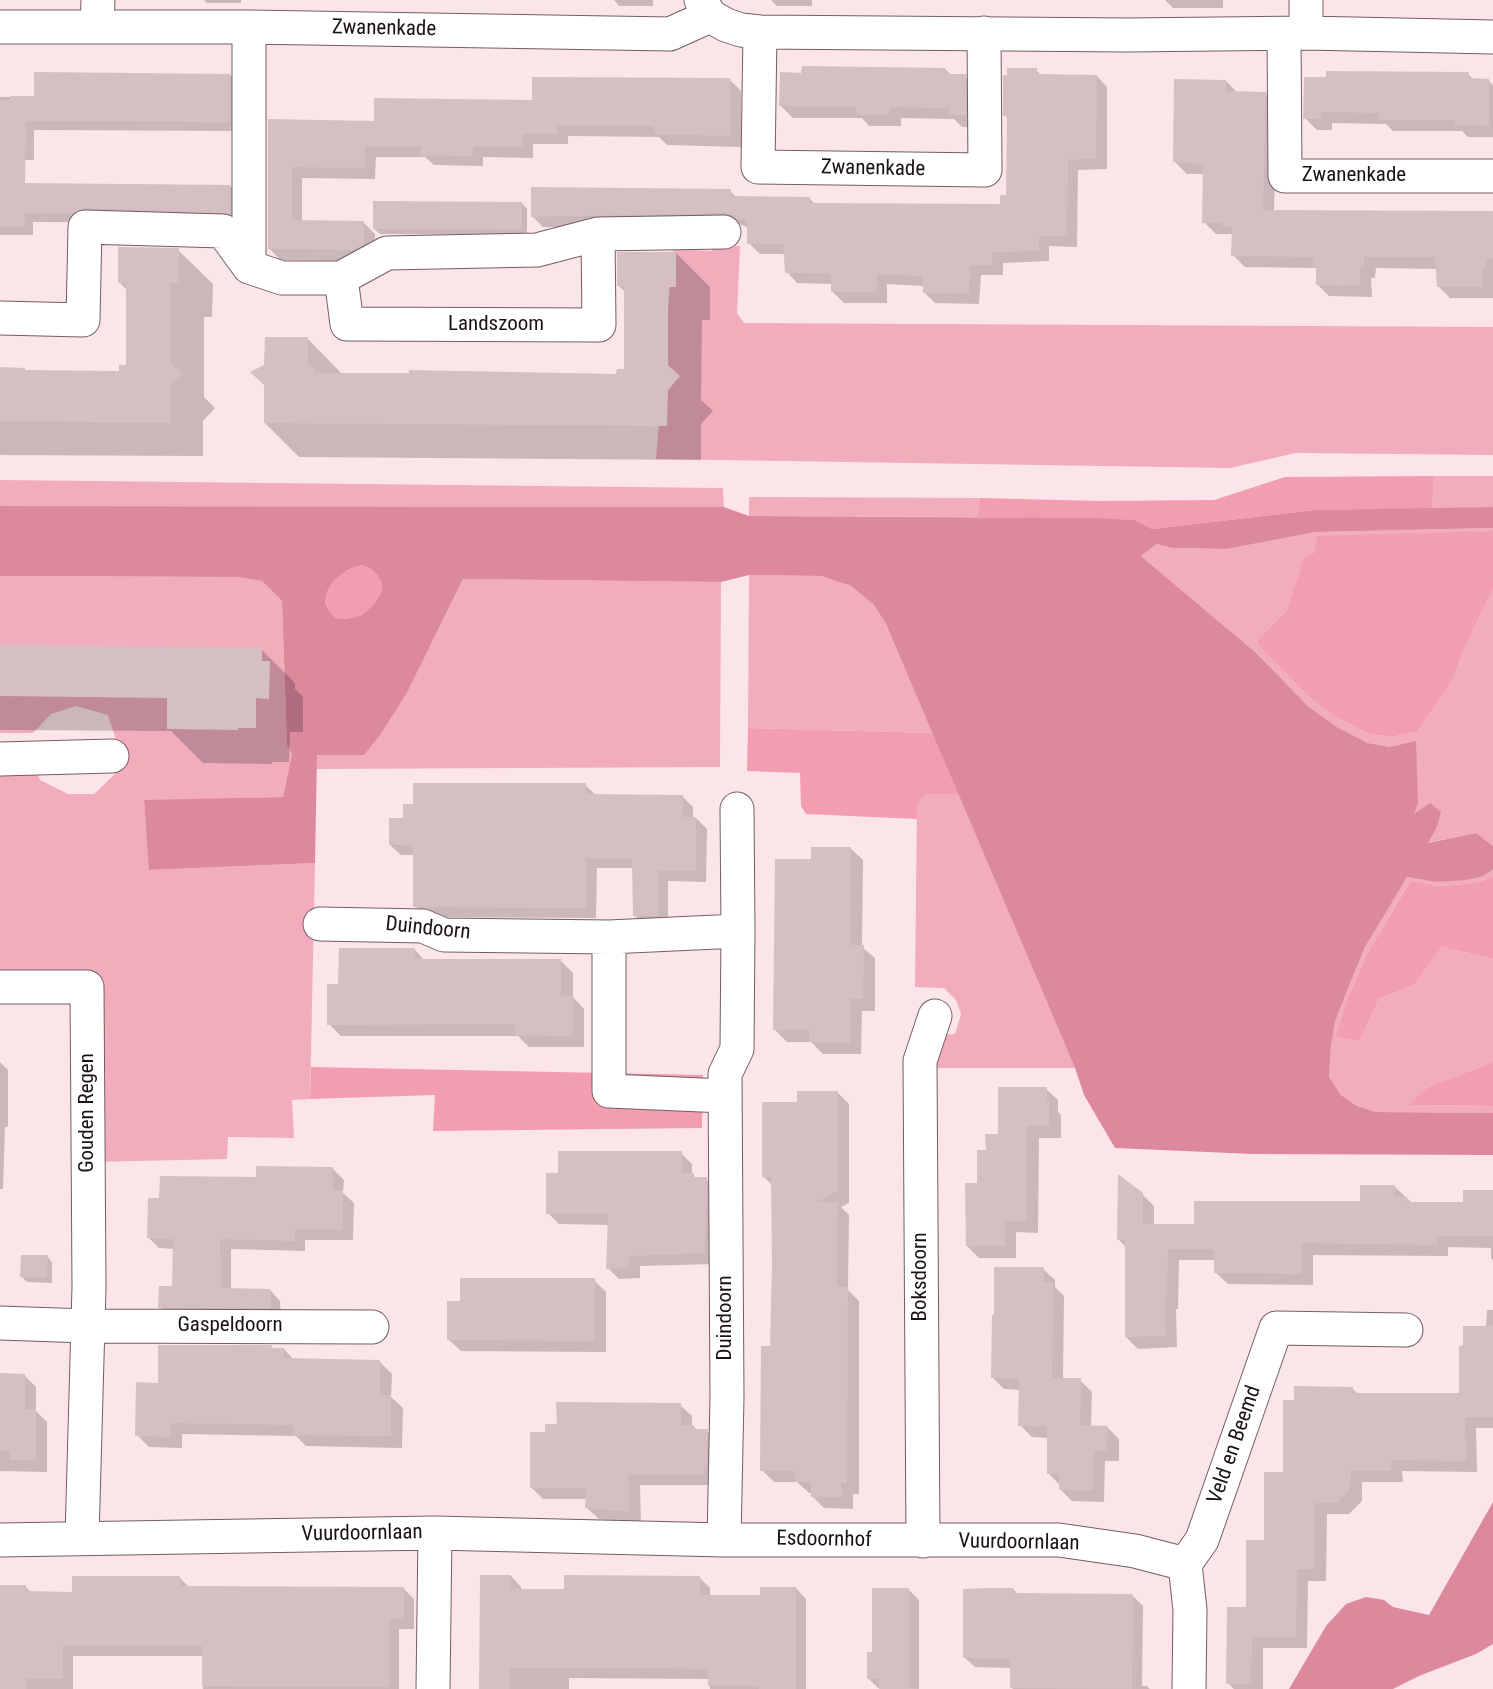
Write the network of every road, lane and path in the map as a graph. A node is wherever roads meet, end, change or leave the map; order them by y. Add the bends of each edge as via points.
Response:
1 (1306, 0) edge
2 (705, 8) edge
3 (98, 14) edge
4 (0, 27) edge
5 (249, 27) junction
6 (760, 32) junction
7 (984, 33) junction
8 (1295, 34) junction
9 (1493, 37) edge
10 (1493, 176) edge
11 (724, 232) dead end
12 (598, 234) junction
13 (249, 267) junction
14 (341, 278) junction
15 (0, 318) edge
16 (112, 756) dead end
17 (0, 759) edge
18 (737, 809) dead end
19 (320, 924) dead end
20 (738, 931) junction
21 (609, 937) junction
22 (0, 987) edge
23 (935, 1016) dead end
24 (724, 1096) junction
25 (0, 1323) edge
26 (87, 1326) junction
27 (372, 1327) dead end
28 (1406, 1330) dead end
29 (435, 1533) junction
30 (82, 1538) junction
31 (724, 1539) junction
32 (0, 1540) edge
33 (923, 1541) junction
34 (1185, 1564) junction
35 (433, 1689) edge
36 (1190, 1689) edge

1 - 8 street
2 - 5 street, Zwanenkade via 670,34
2 - 6 street, Zwanenkade via 741,30
3 - 4 street, Zwanenkade
3 - 5 street, Zwanenkade
5 - 13 street
6 - 7 street, Zwanenkade
6 - 7 street, Zwanenkade via 758,167 985,170
7 - 8 street, Zwanenkade
8 - 9 street, Zwanenkade
8 - 10 street, Zwanenkade via 1285,176
11 - 12 street
12 - 14 street via 537,250 387,253
12 - 14 street, Landszoom via 599,325 347,324
13 - 14 street via 282,278
13 - 15 street via 223,231 85,227 83,320
16 - 17 street
18 - 20 street, Duindoorn
19 - 21 street, Duindoorn via 423,926 444,935
20 - 21 street, Duindoorn
20 - 24 street, Duindoorn via 736,1049 725,1074
21 - 24 street via 609,1091
22 - 26 street, Gouden Regen via 87,987
23 - 33 street, Boksdoorn via 920,1061
24 - 31 street, Duindoorn
25 - 26 street
26 - 27 street, Gaspeldoorn
26 - 30 street, Gouden Regen
28 - 34 street, Veld en Beemd via 1276,1328 1202,1540
29 - 30 street, Vuurdoornlaan
29 - 31 street, Vuurdoornlaan
29 - 35 street
30 - 32 street, Vuurdoornlaan
31 - 33 street, Esdoornhof
33 - 34 street, Vuurdoornlaan via 1059,1540 1135,1551
34 - 36 street via 1190,1610

